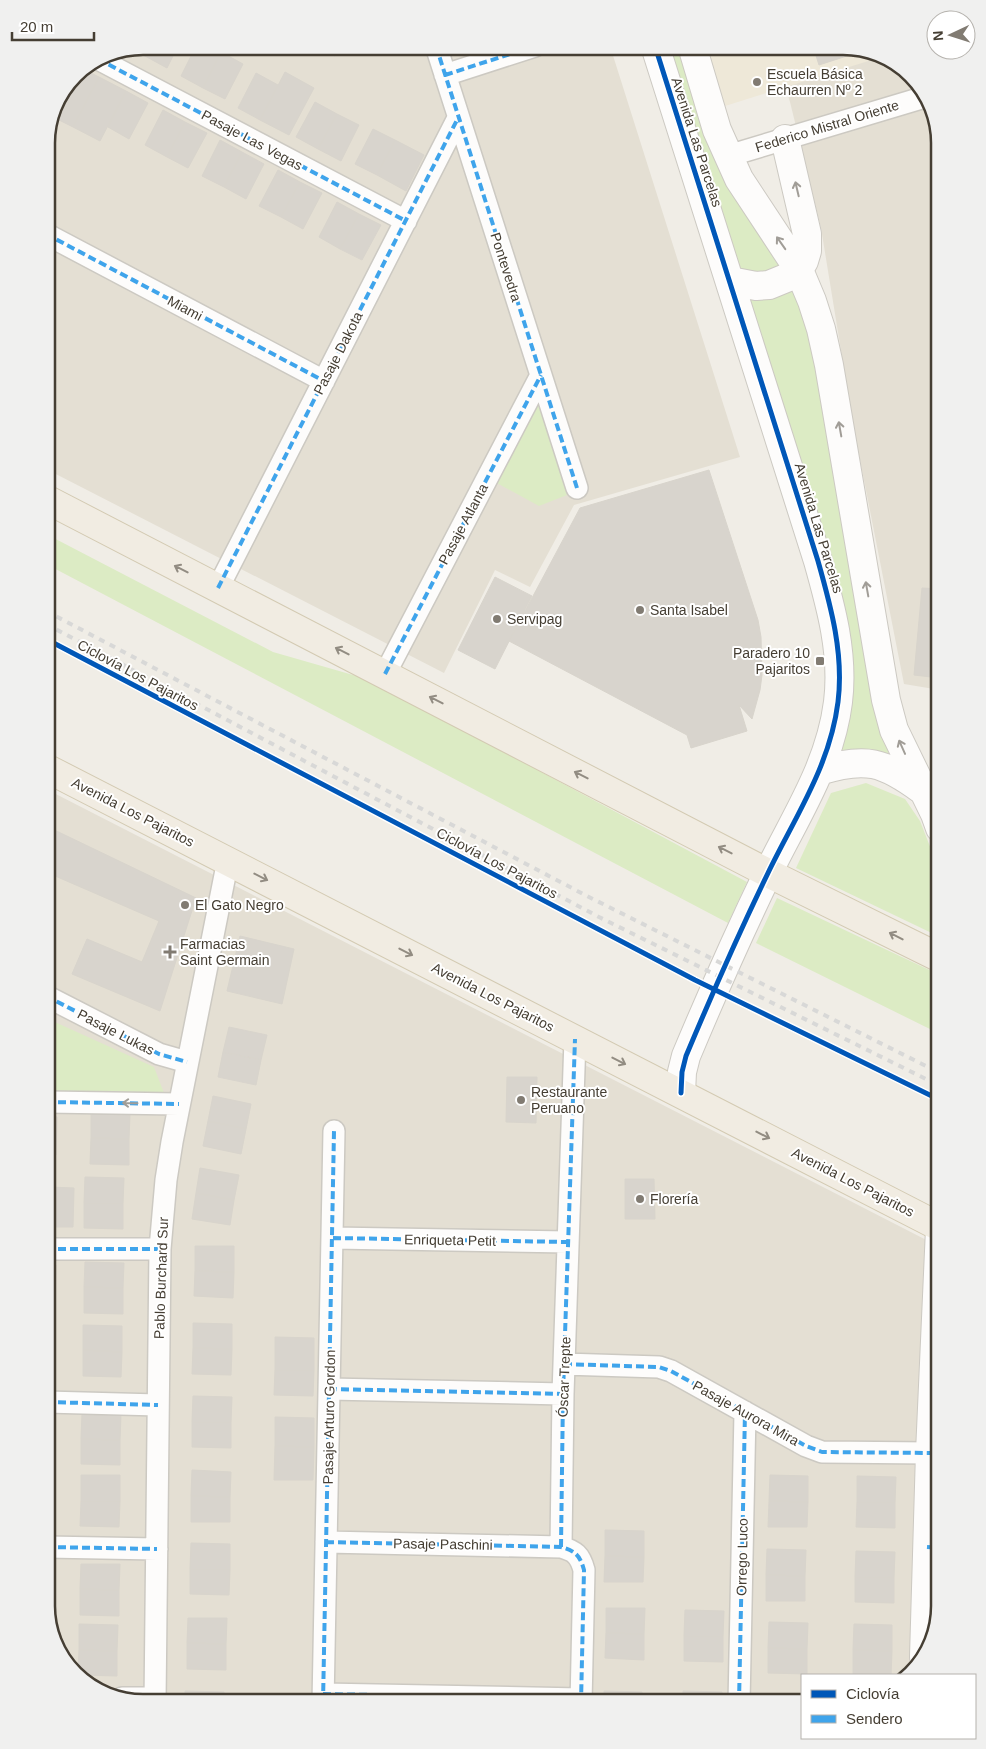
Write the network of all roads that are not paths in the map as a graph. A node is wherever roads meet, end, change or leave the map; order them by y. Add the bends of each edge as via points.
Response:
1 (439, 55) edge
2 (507, 55) edge
3 (658, 55) edge
4 (695, 55) edge
5 (107, 63) edge
6 (445, 75) junction
7 (919, 99) edge
8 (458, 118) junction
9 (785, 139) junction
10 (728, 156) junction
11 (406, 221) junction
12 (55, 239) edge
13 (800, 270) junction
14 (730, 281) junction
15 (541, 375) junction
16 (324, 381) junction
17 (576, 488) dead end
18 (55, 504) edge
19 (218, 588) junction
20 (385, 674) junction
21 (819, 770) junction
22 (55, 773) edge
23 (924, 791) junction
24 (931, 806) edge
25 (228, 860) junction
26 (768, 872) junction
27 (931, 954) edge
28 (55, 1001) edge
29 (575, 1039) junction
30 (187, 1062) junction
31 (681, 1093) junction
32 (55, 1102) edge
33 (179, 1104) junction
34 (334, 1131) dead end
35 (931, 1223) edge
36 (332, 1238) junction
37 (568, 1242) junction
38 (55, 1248) edge
39 (160, 1249) junction
40 (564, 1364) junction
41 (329, 1389) junction
42 (563, 1394) junction
43 (55, 1402) edge
44 (158, 1405) junction
45 (745, 1412) junction
46 (931, 1430) edge
47 (930, 1453) junction
48 (931, 1477) edge
49 (326, 1542) junction
50 (561, 1546) junction
51 (55, 1548) edge
52 (156, 1549) junction
53 (931, 1581) edge
54 (926, 1635) edge
55 (155, 1694) edge
56 (323, 1694) edge
57 (581, 1694) edge
58 (739, 1694) edge

1 - 6 street, Pontevedra
2 - 6 street
3 - 14 street, Avenida Las Parcelas
4 - 10 street, Avenida Las Parcelas
5 - 11 street, Pasaje Las Vegas
6 - 8 street, Pontevedra
7 - 9 street, Federico Mistral Oriente
8 - 11 street, Pasaje Dakota
8 - 15 street, Pontevedra
9 - 10 street, Federico Mistral Oriente
13 -> 9 street via 807,251 807,234
13 -> 10 street, Avenida Las Parcelas via 739,179
11 - 16 street, Pasaje Dakota
12 - 16 street, Miami
13 - 14 street via 769,285
23 -> 13 street, Avenida Las Parcelas via 894,730 886,700 829,365 818,320
14 - 21 street, Avenida Las Parcelas via 834,622 838,702
15 - 17 street, Pontevedra
15 - 20 street, Pasaje Atlanta
16 - 19 street, Pasaje Dakota
19 -> 18 main road
20 -> 19 main road
26 -> 20 main road
21 - 23 street via 846,763 884,766
21 - 26 street, Avenida Las Parcelas via 809,796
22 - 25 main road, Avenida Los Pajaritos
23 - 24 street, Avenida Las Parcelas
25 -> 29 main road, Avenida Los Pajaritos
25 - 30 street, Pablo Burchard Sur
27 -> 26 main road
26 - 31 street, Avenida Las Parcelas via 686,1056
28 - 30 street, Pasaje Lukas via 159,1054
29 -> 31 main road, Avenida Los Pajaritos
29 - 37 street, Óscar Trepte
30 - 33 street, Pablo Burchard Sur
31 -> 35 main road, Avenida Los Pajaritos
33 -> 32 street
33 - 39 street, Pablo Burchard Sur via 166,1180
34 - 36 street, Pasaje Arturo Gordon
36 - 37 street, Enriqueta Petit
36 - 41 street, Pasaje Arturo Gordon
37 - 40 street, Óscar Trepte
38 - 39 street
39 - 44 street, Pablo Burchard Sur
40 - 42 street, Óscar Trepte
40 - 45 street, Pasaje Aurora Mira via 659,1367
41 - 42 street
41 - 49 street, Pasaje Arturo Gordon
42 - 50 street, Óscar Trepte
43 - 44 street
44 - 52 street, Pablo Burchard Sur
45 - 47 street, Pasaje Aurora Mira via 822,1452
45 - 58 street, Orrego Luco
46 - 47 street
47 - 48 street
49 - 50 street, Pasaje Paschini
49 - 56 street, Pasaje Arturo Gordon
50 - 57 street via 579,1555 584,1570
51 - 52 street
52 - 55 street, Pablo Burchard Sur
53 - 54 street

